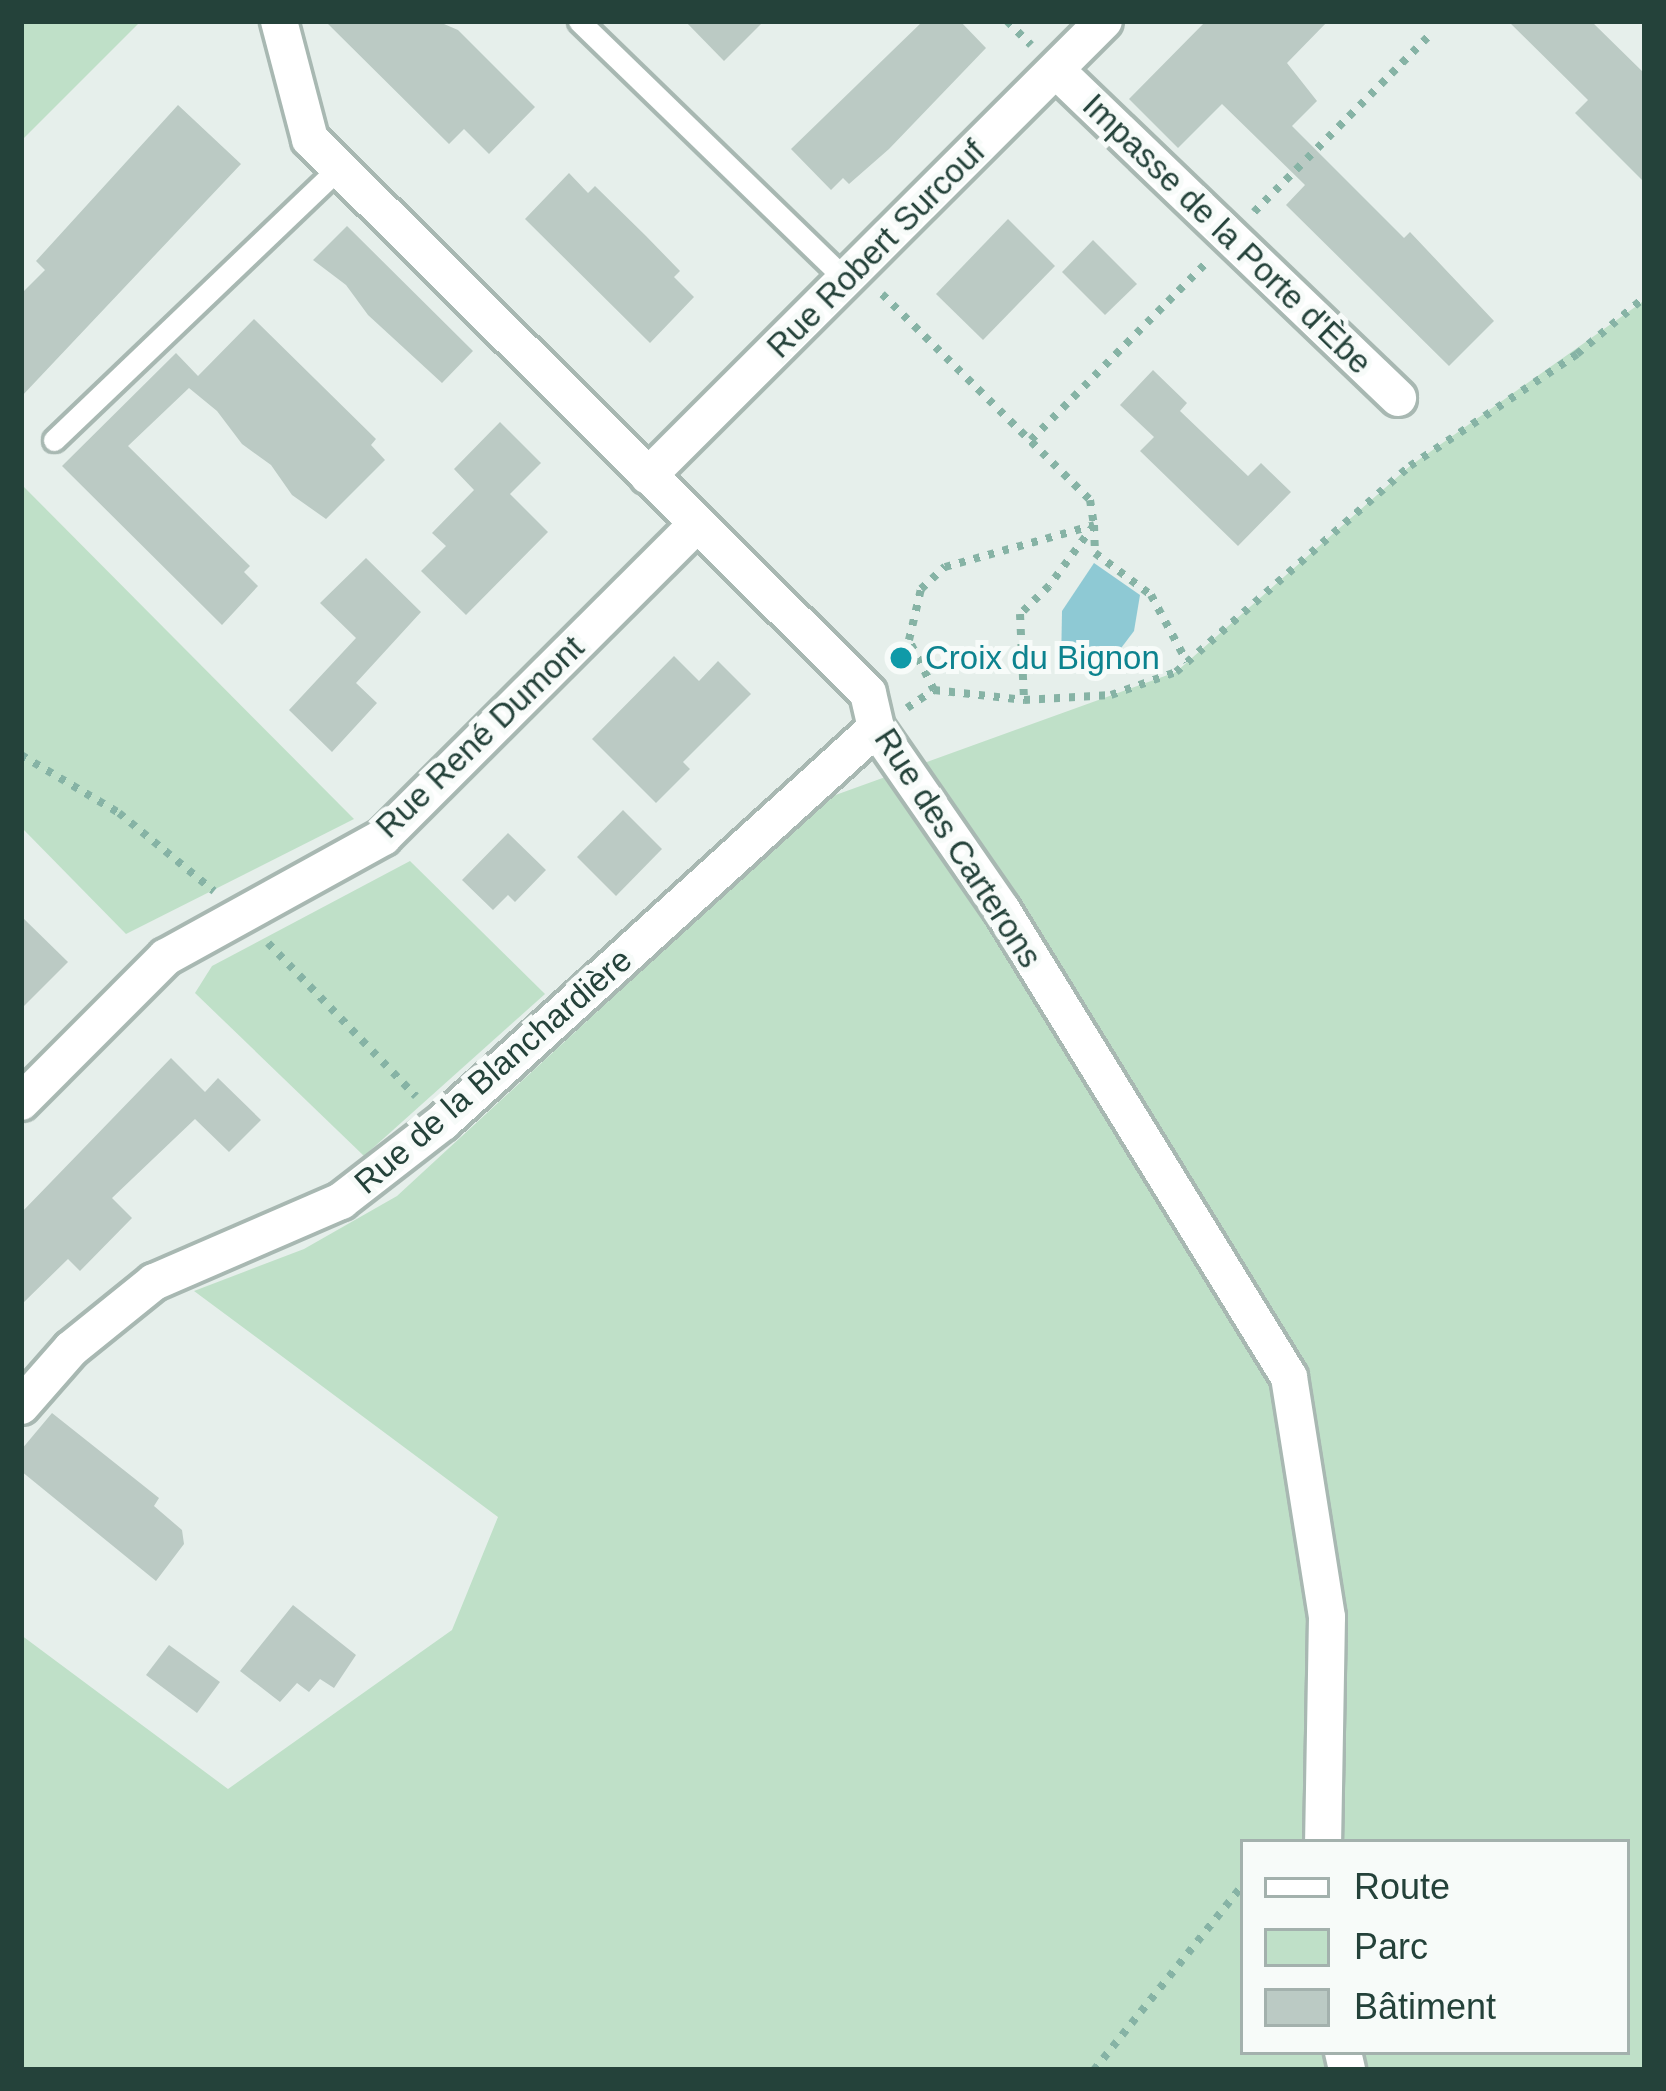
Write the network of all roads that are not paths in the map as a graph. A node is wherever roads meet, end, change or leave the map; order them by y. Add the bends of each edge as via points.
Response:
1 (579, 21) edge
2 (1104, 21) edge
3 (281, 22) edge
4 (1056, 70) junction
5 (339, 168) junction
6 (851, 274) junction
7 (1398, 398) dead end
8 (53, 440) dead end
9 (648, 476) junction
10 (697, 524) junction
11 (876, 728) junction
12 (21, 1102) edge
13 (21, 1406) edge
14 (1323, 1839) edge

1 - 6 lane
2 - 4 street, Rue Robert Surcouf
3 - 5 street, Rue des Carterons via 310,139
4 - 6 street, Rue Robert Surcouf
4 - 7 street, Impasse de la Porte d'Èbe
5 - 8 lane
5 - 9 street, Rue des Carterons
6 - 9 street, Rue Robert Surcouf
9 - 10 street, Rue des Carterons
10 - 11 street, Rue des Carterons via 868,693
10 - 12 street, Rue René Dumont via 383,838 166,957
11 - 13 street, Rue de la Blanchardière via 442,1123 341,1201 154,1282 70,1349
11 - 14 street, Rue des Carterons via 1001,910 1289,1377 1327,1617

